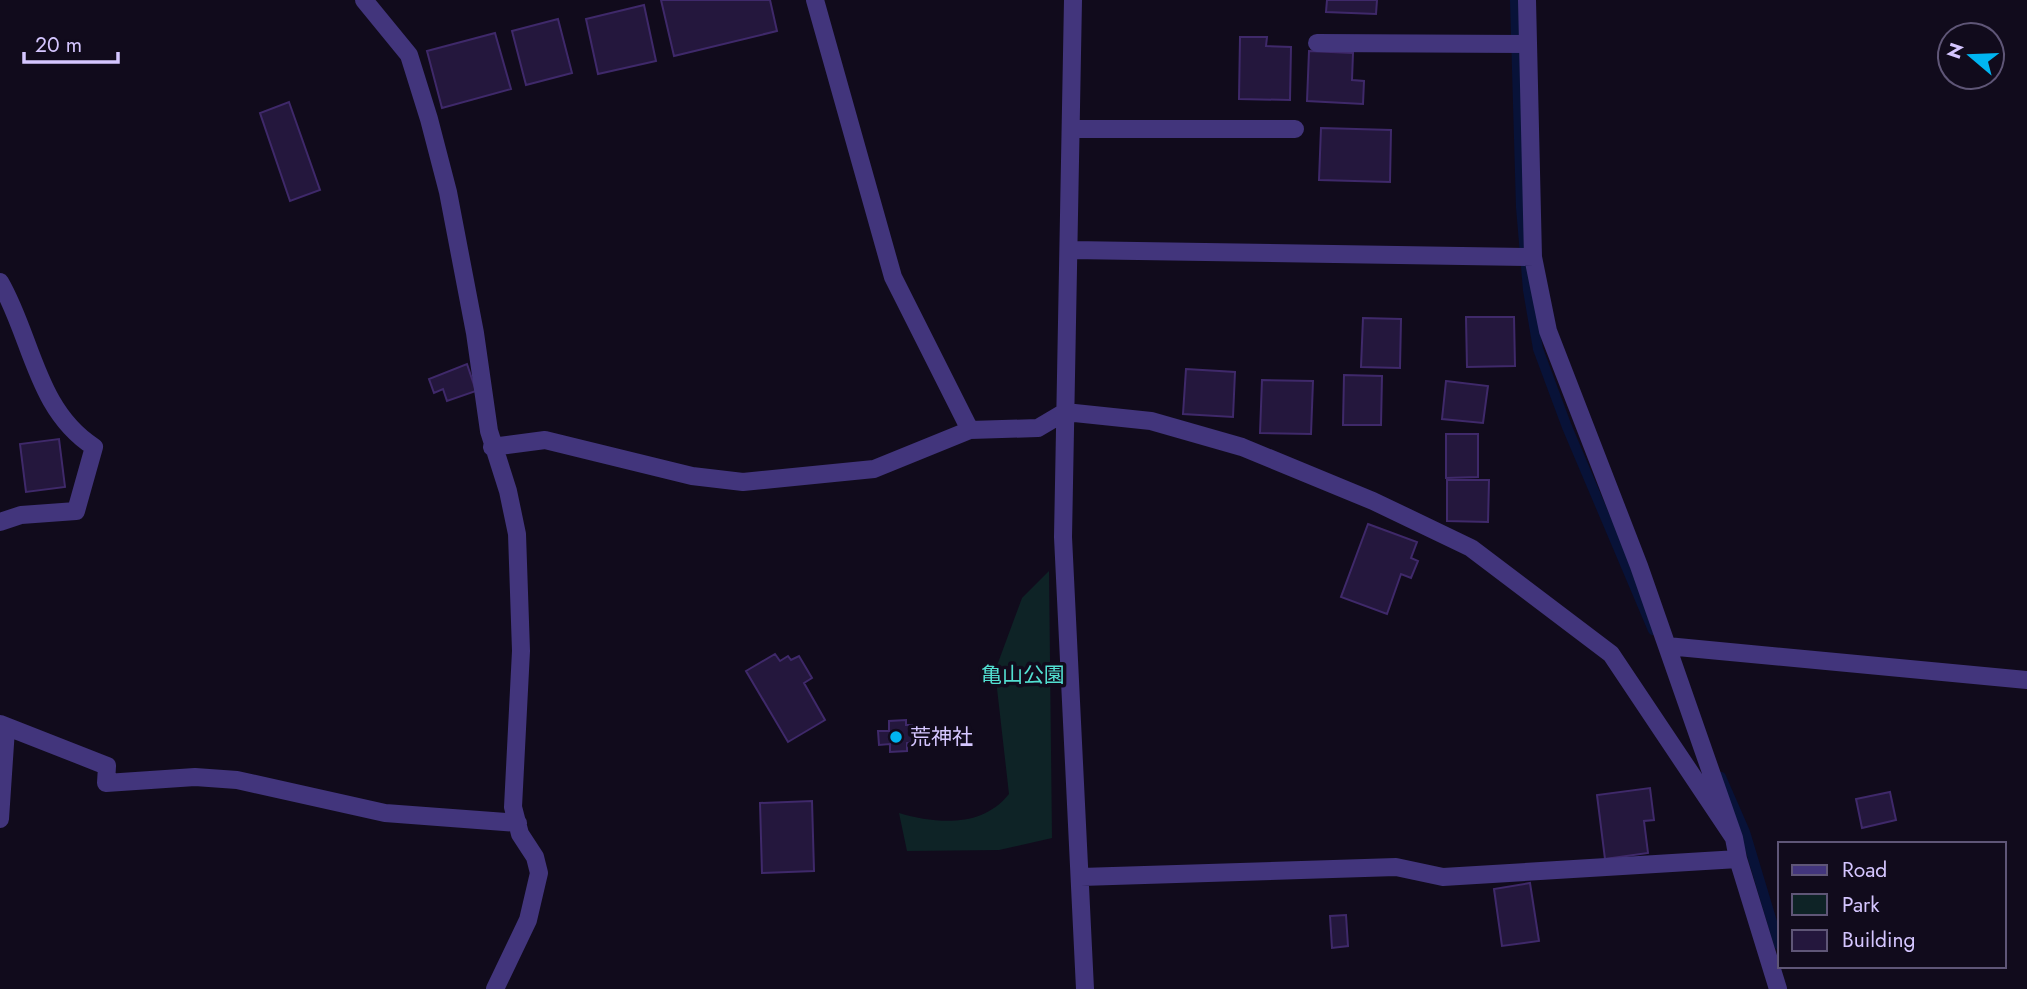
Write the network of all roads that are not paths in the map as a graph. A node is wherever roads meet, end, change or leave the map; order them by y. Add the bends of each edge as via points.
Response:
1 (364, 0) edge
2 (815, 0) edge
3 (1073, 0) edge
4 (1527, 0) edge
5 (1317, 43) dead end
6 (1528, 44) junction
7 (1072, 129) junction
8 (1295, 129) dead end
9 (1071, 250) junction
10 (1533, 257) junction
11 (0, 282) edge
12 (1065, 412) junction
13 (970, 430) junction
14 (492, 447) junction
15 (0, 522) edge
16 (1667, 646) junction
17 (2027, 680) edge
18 (3, 727) edge
19 (0, 820) edge
20 (518, 824) junction
21 (1734, 838) junction
22 (1738, 859) junction
23 (1081, 877) junction
24 (495, 989) edge
25 (1085, 989) edge
26 (1778, 989) edge

1 - 14 street via 409,55 429,119 448,192
2 - 13 street via 893,277
3 - 7 street
4 - 6 street
5 - 6 street
6 - 10 street
7 - 8 street
7 - 9 street
9 - 10 street
9 - 12 street
10 - 16 street via 1548,331
11 - 15 street via 43,387 74,435 94,447 76,511 21,515
12 - 13 street via 1038,429
12 - 21 street via 1151,421 1242,447 1471,548 1611,654
12 - 23 street via 1063,550
13 - 14 street via 874,469 743,482 692,476 545,440
14 - 20 street via 517,534 520,651 513,807
16 - 17 street
16 - 21 street
18 - 19 street
18 - 20 street via 99,761 107,766 106,783 188,777 237,780 385,813
20 - 24 street via 539,873 528,920
21 - 22 street
22 - 23 street via 1443,877 1396,867
22 - 26 street
23 - 25 street

